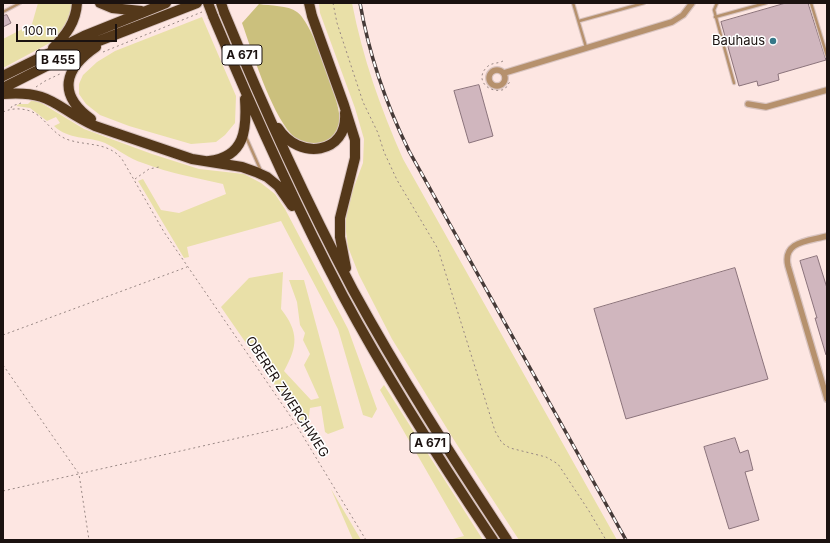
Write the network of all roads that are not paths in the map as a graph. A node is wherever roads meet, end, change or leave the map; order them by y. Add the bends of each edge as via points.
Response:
1 (20, 3) edge
2 (77, 3) edge
3 (100, 3) edge
4 (166, 3) edge
5 (196, 3) edge
6 (301, 3) edge
7 (309, 3) edge
8 (573, 3) edge
9 (644, 3) edge
10 (692, 3) edge
11 (717, 3) edge
12 (766, 3) edge
13 (811, 3) edge
14 (223, 8) edge
15 (208, 10) edge
16 (143, 11) junction
17 (3, 12) edge
18 (312, 16) junction
19 (715, 17) junction
20 (579, 21) junction
21 (114, 35) junction
22 (587, 47) junction
23 (49, 53) junction
24 (827, 56) edge
25 (504, 73) dead end
26 (3, 76) edge
27 (734, 83) dead end
28 (3, 88) edge
29 (827, 90) edge
30 (245, 93) junction
31 (3, 94) edge
32 (259, 97) junction
33 (748, 104) dead end
34 (344, 105) junction
35 (109, 130) junction
36 (244, 133) junction
37 (202, 161) junction
38 (263, 175) junction
39 (827, 236) edge
40 (314, 240) junction
41 (354, 290) junction
42 (827, 399) edge
43 (494, 540) edge
44 (507, 540) edge

1 - 17 lane
2 - 23 highway via 77,12 70,27
3 - 16 highway via 112,8
4 - 16 highway, B 455
5 - 21 highway, B 455
6 - 18 highway
7 - 18 highway
8 - 20 lane
9 - 20 lane
10 - 22 street via 683,15 672,22
11 - 19 lane
12 - 19 lane
13 - 24 lane
14 - 32 highway, A 671
15 - 30 highway, A 671
16 - 23 highway, B 455
18 - 34 highway
19 - 27 lane
20 - 22 lane
21 - 28 highway, B 455
21 - 35 highway via 77,61 69,81 70,94 77,107
22 - 25 street
23 - 26 highway, B 455
29 - 33 street via 766,107
30 - 36 highway
30 - 40 highway, A 671
31 - 35 highway via 40,95 87,122
32 - 34 highway via 284,136 296,146 309,149 328,146 338,136 344,122
32 - 41 highway, A 671
34 - 41 highway via 353,130 356,149 341,208 340,237 346,270
35 - 37 highway
36 - 37 highway via 240,143 230,153 218,159
36 - 38 lane
37 - 38 highway via 242,167
38 - 40 highway via 282,191
39 - 42 street via 797,244 790,248 787,254 788,266
40 - 43 highway, A 671 via 370,343 438,456
41 - 44 highway, A 671 via 409,387

